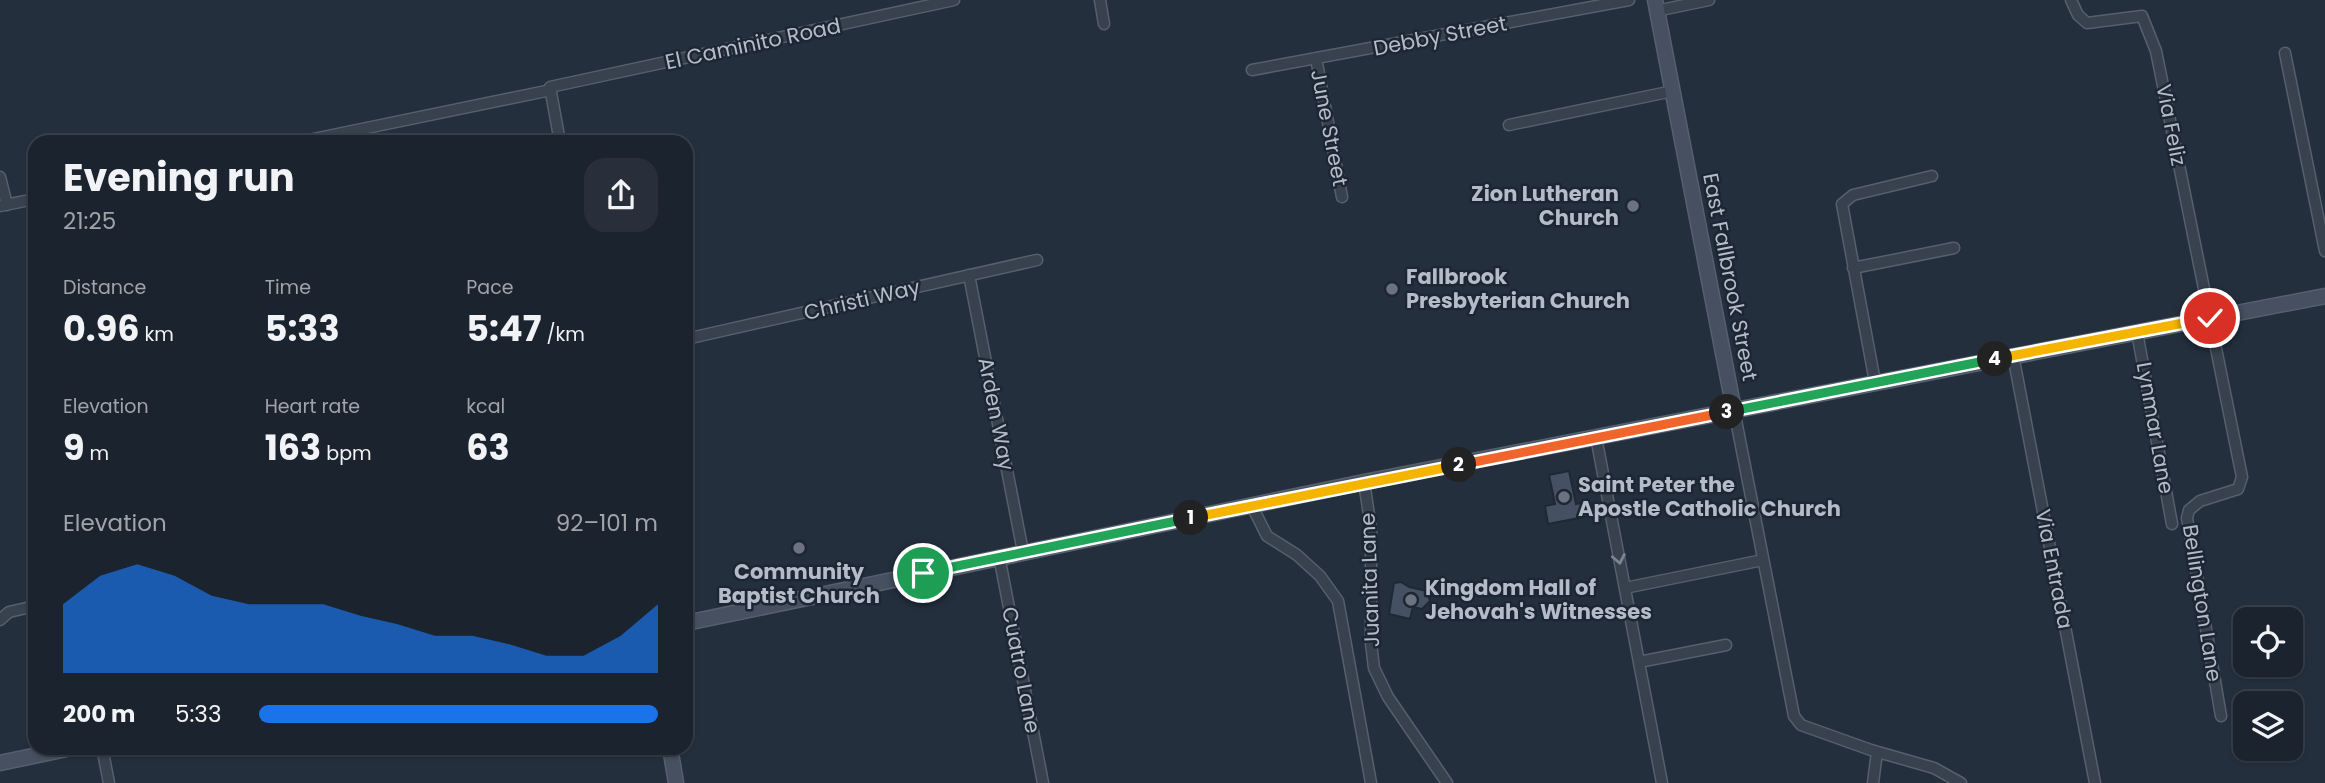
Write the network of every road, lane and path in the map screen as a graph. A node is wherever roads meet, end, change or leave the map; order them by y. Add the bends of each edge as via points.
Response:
1 (954, 0) edge
2 (1100, 0) edge
3 (1629, 0) edge
4 (1709, 0) edge
5 (2071, 0) edge
6 (1656, 5) edge
7 (1104, 23) dead end
8 (2285, 53) dead end
9 (1316, 58) junction
10 (1252, 71) dead end
11 (551, 89) junction
12 (1673, 91) junction
13 (1509, 125) dead end
14 (332, 135) edge
15 (560, 135) edge
16 (1933, 176) dead end
17 (0, 177) edge
18 (1342, 197) dead end
19 (28, 201) edge
20 (3, 206) edge
21 (1954, 248) dead end
22 (2325, 251) edge
23 (1037, 260) dead end
24 (1853, 268) junction
25 (968, 275) junction
26 (2325, 296) edge
27 (2210, 318) junction
28 (2137, 332) junction
29 (693, 337) edge
30 (2013, 355) junction
31 (1875, 382) junction
32 (1734, 410) junction
33 (1596, 437) junction
34 (1364, 482) junction
35 (1252, 506) junction
36 (2172, 524) dead end
37 (1023, 552) junction
38 (999, 556) junction
39 (1763, 560) junction
40 (1625, 588) junction
41 (28, 608) edge
42 (0, 620) edge
43 (693, 622) edge
44 (1726, 645) dead end
45 (1639, 662) junction
46 (2221, 716) dead end
47 (1877, 752) junction
48 (38, 755) edge
49 (104, 755) edge
50 (672, 755) edge
51 (0, 763) edge
52 (109, 783) edge
53 (677, 783) edge
54 (1043, 783) edge
55 (1371, 783) edge
56 (1447, 783) edge
57 (1662, 783) edge
58 (1873, 783) edge
59 (1961, 783) edge
60 (2095, 783) edge

1 - 11 street, El Caminito Road
2 - 7 street
3 - 9 street, Debby Street
4 - 6 street, East Fallbrook Street
5 - 27 street, Via Feliz via 2087,23 2141,16 2147,28 2156,51
6 - 12 main road, East Fallbrook Street
8 - 22 street
9 - 10 street, Debby Street
9 - 18 street, June Street
11 - 14 street, El Caminito Road
11 - 15 street
12 - 13 street
12 - 32 main road, East Fallbrook Street
16 - 24 street via 1846,199 1842,210
17 - 20 street
19 - 20 street
21 - 24 street
23 - 25 street, Christi Way
24 - 31 street
25 - 29 street, Christi Way
25 - 37 street, Arden Way
26 - 27 main road
27 - 28 main road
27 - 46 street, Bellington Lane via 2242,477 2238,489 2200,501 2187,518
28 - 30 main road
28 - 36 street, Lynmar Lane
30 - 31 main road
30 - 60 street, Via Entrada
31 - 32 main road
32 - 33 main road
32 - 39 street, East Fallbrook Street
33 - 34 main road
33 -> 40 street
34 - 35 main road
34 - 56 street, Juanita Lane via 1371,528 1374,668 1388,697
35 - 37 main road
35 - 55 street via 1267,536 1320,576 1338,601
37 - 38 main road
38 - 43 main road
38 - 54 street, Cuatro Lane
39 - 40 street
39 - 47 street, East Fallbrook Street via 1794,716 1801,725
40 - 45 street
41 - 42 street via 9,612
44 - 45 street
45 - 57 street
47 - 58 street
47 - 59 street via 1934,768
48 - 51 main road
49 - 52 street
50 - 53 main road

